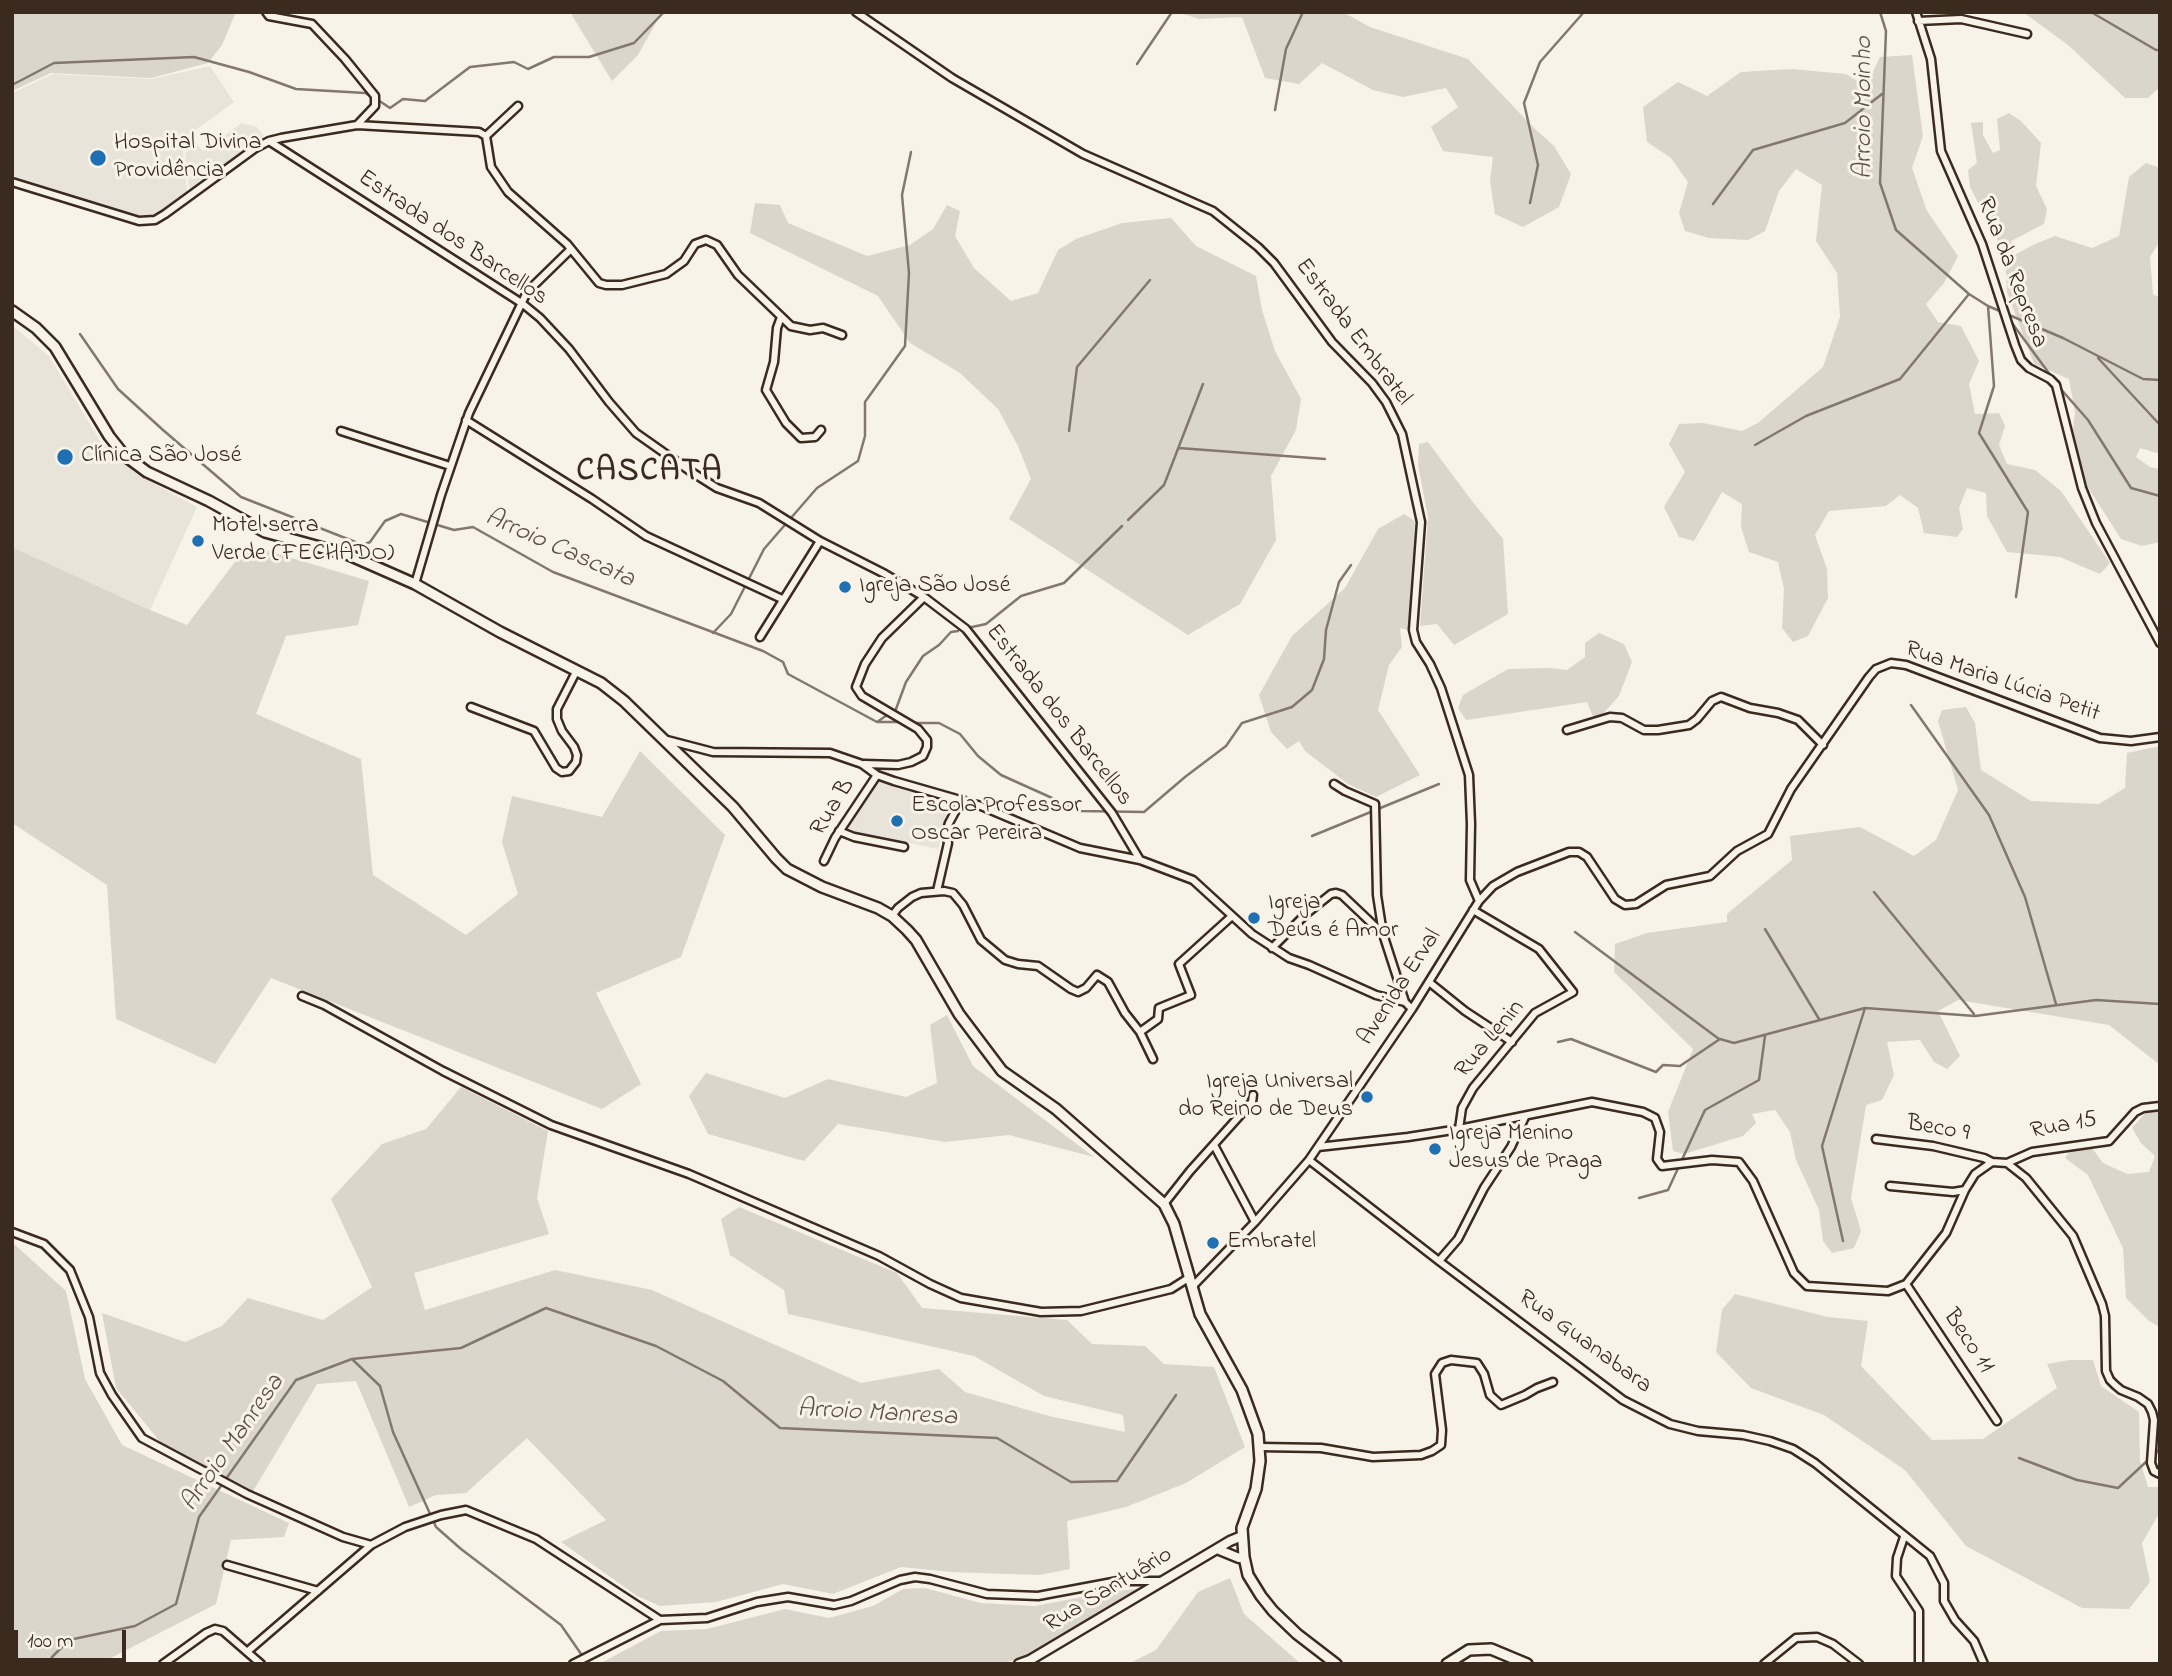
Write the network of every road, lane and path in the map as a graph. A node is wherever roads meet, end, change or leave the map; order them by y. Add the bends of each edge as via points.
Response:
1 (266, 12) edge
2 (856, 12) edge
3 (1916, 12) edge
4 (1918, 21) junction
5 (2027, 34) dead end
6 (518, 106) dead end
7 (357, 125) junction
8 (486, 136) junction
9 (269, 141) junction
10 (12, 182) edge
11 (571, 248) junction
12 (523, 304) junction
13 (12, 311) edge
14 (781, 317) junction
15 (842, 335) dead end
16 (466, 420) junction
17 (821, 430) dead end
18 (341, 431) dead end
19 (450, 466) junction
20 (820, 541) junction
21 (415, 584) junction
22 (924, 597) junction
23 (782, 599) junction
24 (760, 637) dead end
25 (2160, 643) edge
26 (577, 670) junction
27 (471, 706) dead end
28 (1567, 730) dead end
29 (2160, 737) edge
30 (661, 739) junction
31 (1823, 745) junction
32 (862, 764) junction
33 (877, 775) junction
34 (1334, 784) dead end
35 (962, 799) junction
36 (839, 831) junction
37 (904, 847) dead end
38 (1140, 860) junction
39 (824, 862) dead end
40 (937, 891) junction
41 (1479, 901) junction
42 (1473, 910) junction
43 (892, 916) junction
44 (1232, 916) junction
45 (1383, 934) junction
46 (1272, 948) junction
47 (1429, 982) junction
48 (302, 996) dead end
49 (1405, 1002) junction
50 (1412, 1009) junction
51 (1140, 1032) junction
52 (1512, 1042) junction
53 (1153, 1059) dead end
54 (1253, 1095) dead end
55 (2160, 1106) edge
56 (1525, 1117) junction
57 (1459, 1129) junction
58 (1876, 1139) dead end
59 (1214, 1145) junction
60 (1318, 1147) junction
61 (1309, 1160) junction
62 (1993, 1162) junction
63 (2007, 1163) junction
64 (1890, 1186) dead end
65 (1965, 1190) junction
66 (1164, 1204) junction
67 (1255, 1222) junction
68 (12, 1232) edge
69 (1439, 1261) junction
70 (1191, 1282) junction
71 (1906, 1284) junction
72 (1553, 1382) dead end
73 (1997, 1421) dead end
74 (1260, 1447) junction
75 (2160, 1474) edge
76 (1241, 1536) junction
77 (1904, 1537) junction
78 (371, 1545) junction
79 (1217, 1549) junction
80 (1244, 1557) junction
81 (227, 1565) dead end
82 (1163, 1581) junction
83 (318, 1591) junction
84 (660, 1620) junction
85 (248, 1651) junction
86 (163, 1664) edge
87 (261, 1664) edge
88 (573, 1664) edge
89 (1018, 1664) edge
90 (1336, 1664) edge
91 (1447, 1664) edge
92 (1527, 1664) edge
93 (1764, 1664) edge
94 (1859, 1664) edge
95 (1919, 1664) edge
96 (1984, 1664) edge

1 - 7 street via 312,24 368,87 375,106
2 - 41 street, Estrada Embratel via 952,78 1083,154 1213,211 1274,263 1332,342 1386,402 1402,435 1421,522 1413,630 1441,688 1469,775 1470,880
3 - 4 street, Rua da Represa
4 - 5 street via 1961,19
4 - 25 street, Rua da Represa via 1931,59 1941,151 1982,244 2015,345 2029,368 2056,385 2082,488 2096,523
6 - 8 street
7 - 8 street
7 - 9 street
8 - 11 street via 491,167 508,192
9 - 10 street via 155,220 139,221
9 - 12 street, Estrada dos Barcellos
11 - 12 street via 527,292
11 - 14 street via 599,283 622,285 671,272 695,244 706,240 717,245 738,275
12 - 16 street
12 - 20 street, Estrada dos Barcellos via 569,349 636,432 717,488 759,503
13 - 21 main road via 55,347 109,436 147,472 265,531 349,555
14 - 15 street via 791,326
14 - 17 street via 766,390 786,423 802,438 815,437
16 - 19 street
16 - 23 street via 646,536
18 - 19 street
19 - 21 street
20 - 22 street, Estrada dos Barcellos
20 - 23 street
21 - 26 main road
22 - 32 street via 882,638 856,687 862,696 918,729 927,747 923,756 911,762
22 - 38 street, Estrada dos Barcellos via 966,629 1112,813
23 - 24 street
26 - 27 street via 557,709 562,731 577,755 569,771 556,768 534,731
26 - 30 main road via 624,701
28 - 31 street via 1610,718 1622,718 1644,730 1689,725 1721,697 1798,720
29 - 31 street, Rua Maria Lúcia Petit via 2131,741 2100,738 1891,663 1869,677
30 - 32 street via 713,752 830,753
30 - 43 main road via 733,807 787,869
31 - 41 street, Rua Maria Lúcia Petit via 1791,789 1768,834 1737,851 1710,876 1667,886 1636,904 1625,905 1615,899 1587,857 1569,852 1517,872
32 - 33 street
33 - 35 street
33 - 36 street, Rua B
34 - 45 street via 1375,804 1377,895
35 - 38 street via 1080,848
35 - 40 street via 946,834
36 - 37 street
36 - 39 street, Rua B
38 - 44 street via 1193,880
40 - 43 street via 912,897
40 - 51 street via 950,891 958,897 981,940 1005,960 1038,966 1078,992 1097,975 1101,977
41 - 42 street, Avenida Erval
42 - 47 street, Avenida Erval
42 - 52 street, Rua Lenin via 1539,949 1573,992 1535,1013
43 - 66 main road via 916,940 960,1014 1002,1071 1056,1109
44 - 46 street
44 - 51 street via 1179,964 1191,995 1159,1008 1156,1021
45 - 46 street via 1336,893 1306,914
45 - 49 street
46 - 49 street via 1376,995
47 - 50 street, Avenida Erval
47 - 52 street
48 - 70 street via 551,1125 689,1174 879,1256 961,1298 1041,1312 1082,1311
49 - 50 street
50 - 60 street, Avenida Erval
51 - 53 street
52 - 57 street, Rua Lenin via 1473,1088 1462,1108
54 - 59 street via 1252,1102
55 - 63 street, Rua 15 via 2136,1112 2109,1140 2032,1152
56 - 57 street
56 - 69 street via 1458,1239
56 - 71 street via 1592,1102 1643,1112 1654,1118 1660,1132 1657,1160 1662,1166 1739,1161 1753,1181 1794,1273 1807,1286 1888,1291
57 - 60 street
58 - 62 street, Beco 9 via 1933,1146
59 - 66 street
59 - 67 street
60 - 61 street, Avenida Erval
61 - 67 street, Avenida Erval
61 - 69 street, Rua Guanabara
62 - 63 street, Beco 9
62 - 65 street via 1975,1174
63 - 75 street via 2026,1178 2073,1236 2105,1316 2106,1371 2121,1390 2148,1404 2154,1420 2151,1463
64 - 65 street
65 - 71 street via 1946,1233
66 - 70 main road
67 - 70 street, Avenida Erval
68 - 78 street via 44,1244 70,1270 89,1317 100,1373 142,1438 247,1494
69 - 77 street, Rua Guanabara via 1623,1399 1670,1424 1743,1435 1793,1449
70 - 74 main road via 1208,1330 1242,1390
71 - 73 street, Beco 11
72 - 74 street via 1501,1405 1490,1395 1477,1363 1451,1360 1442,1363 1435,1374 1443,1430 1441,1445 1432,1451 1373,1457 1321,1448
74 - 76 main road via 1256,1489
76 - 79 street, Rua Santuário
76 - 80 main road
77 - 95 street via 1896,1576 1919,1611
77 - 96 street, Rua Guanabara via 1930,1556 1944,1583 1944,1601
78 - 83 street
78 - 84 street via 405,1527 466,1510 536,1539
79 - 80 street
79 - 82 street, Rua Santuário
80 - 90 main road via 1248,1574 1273,1611
81 - 83 street
82 - 84 street via 1118,1581 1038,1597 987,1594 915,1577 834,1605 788,1597 707,1618
82 - 89 street, Rua Santuário
83 - 85 street
84 - 88 street
85 - 86 street via 223,1630 215,1629
85 - 87 street
91 - 92 main road via 1469,1650 1491,1649
93 - 94 street via 1796,1638 1817,1637

